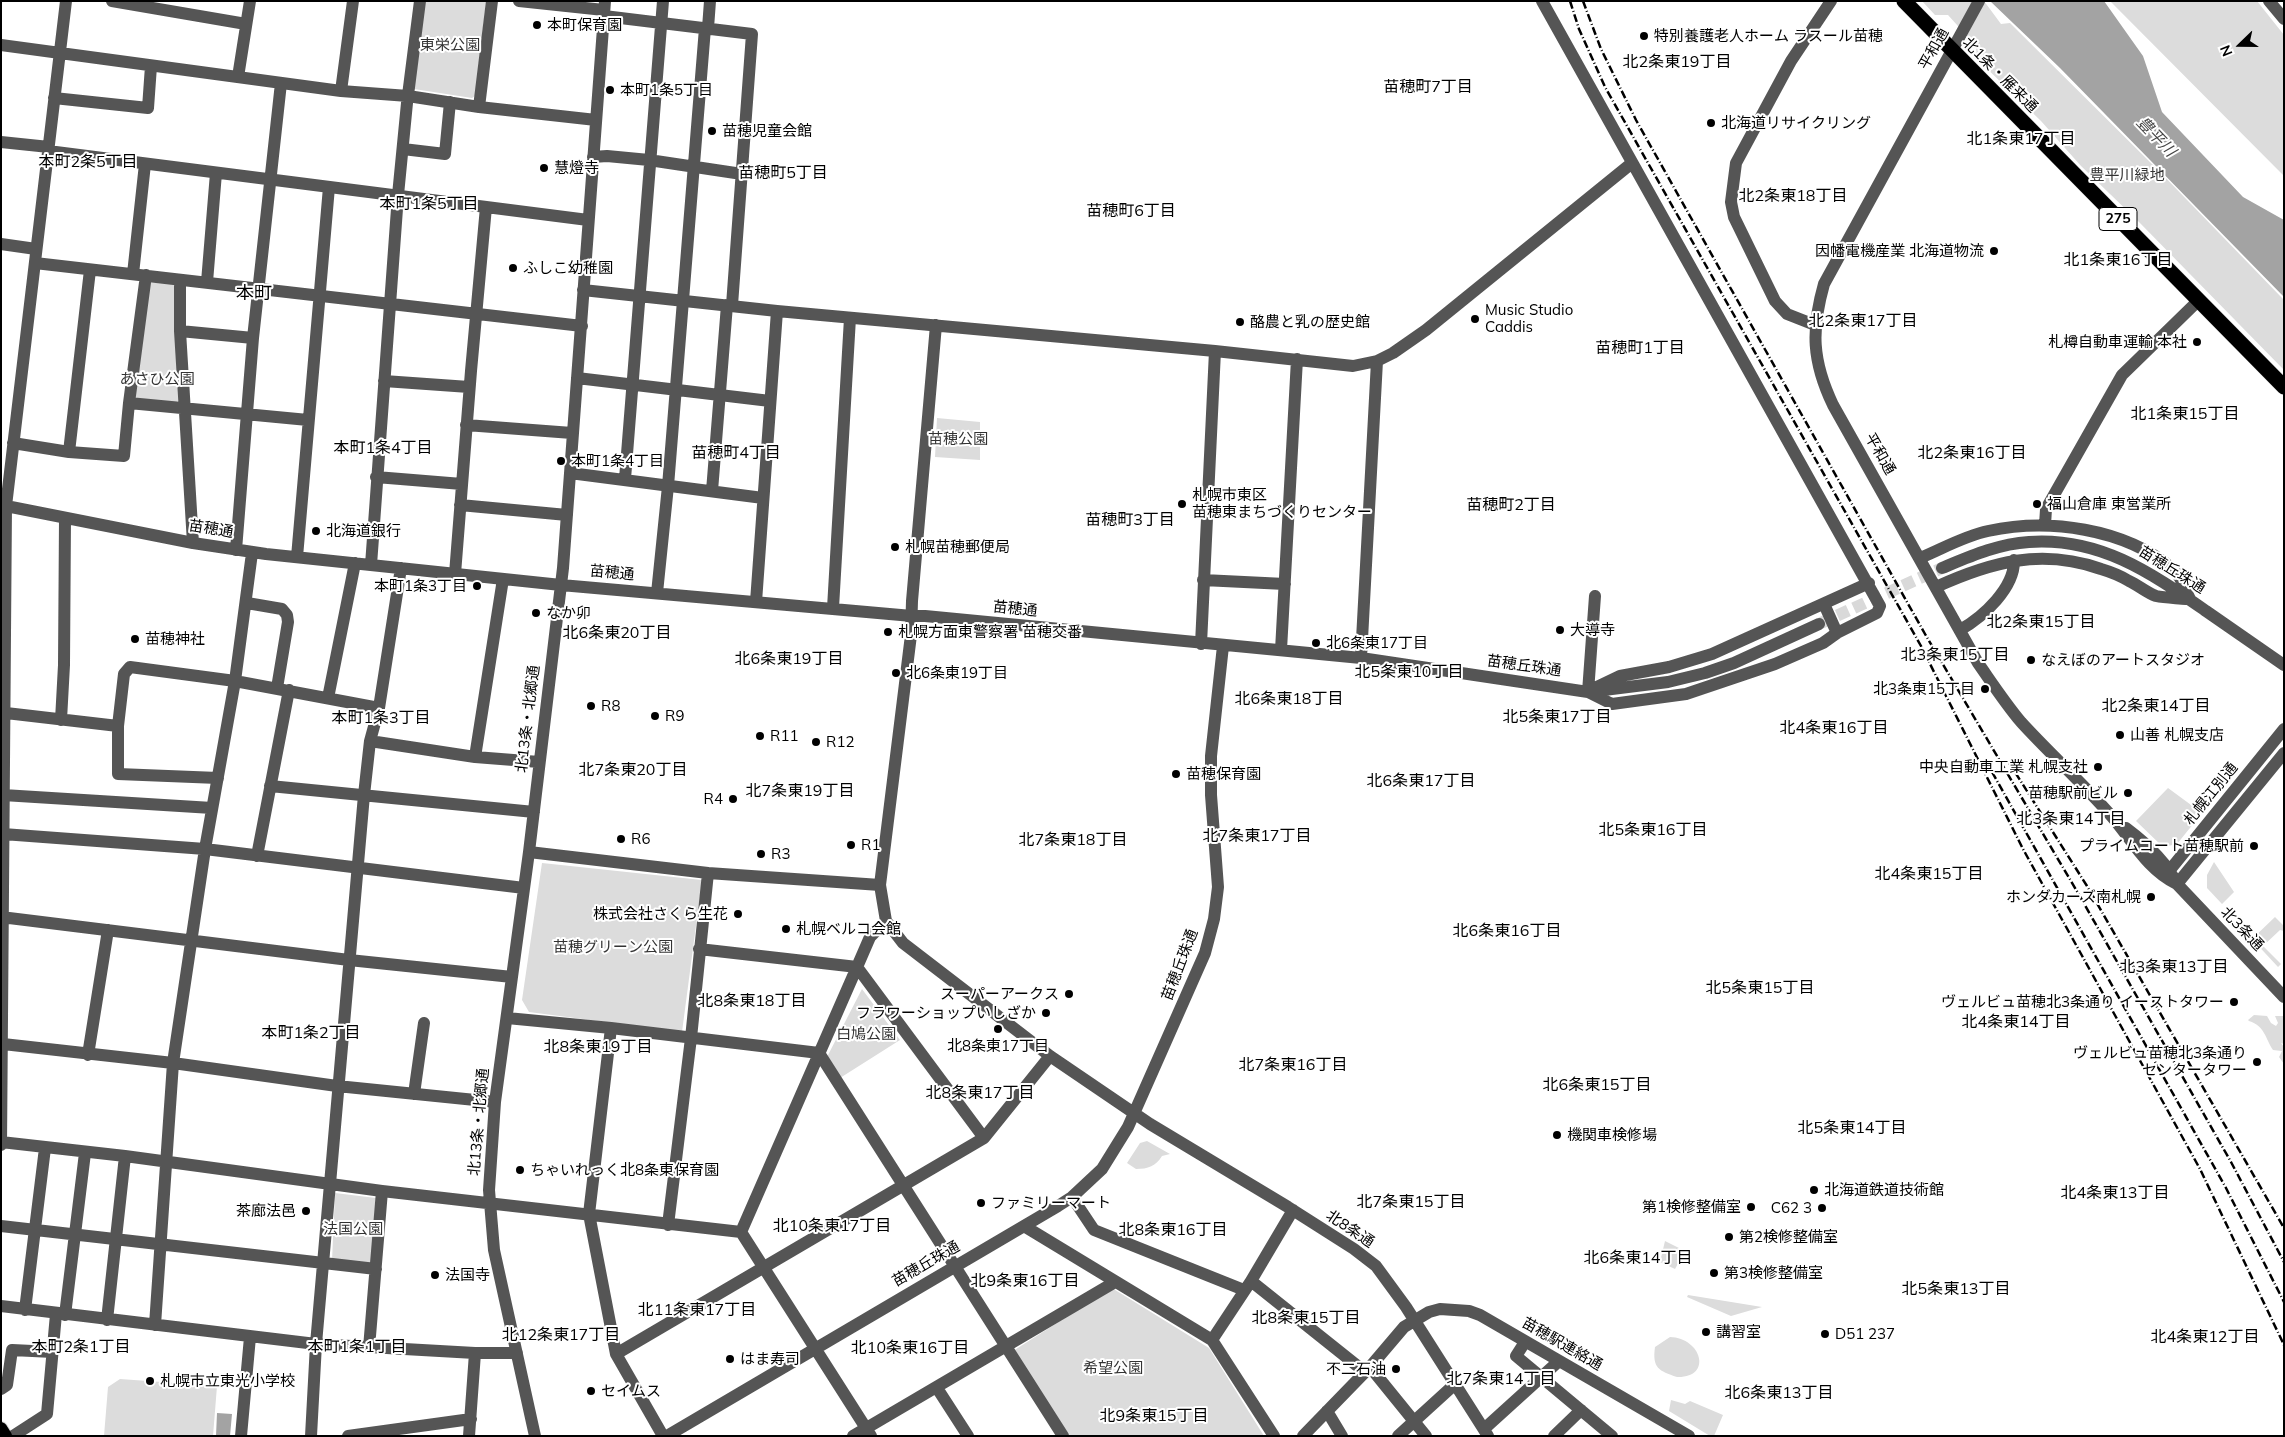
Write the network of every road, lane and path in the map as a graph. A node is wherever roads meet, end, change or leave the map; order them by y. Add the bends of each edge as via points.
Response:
1 (66, 1) edge
2 (112, 1) edge
3 (250, 1) edge
4 (353, 1) edge
5 (420, 1) edge
6 (492, 1) edge
7 (520, 1) edge
8 (663, 1) edge
9 (710, 1) edge
10 (1542, 1) edge
11 (1831, 1) edge
12 (1904, 1) edge
13 (1979, 1) edge
14 (2269, 1) edge
15 (604, 9) edge
16 (2284, 20) edge
17 (661, 22) junction
18 (246, 24) junction
19 (706, 28) junction
20 (1, 45) edge
21 (59, 52) junction
22 (1952, 52) junction
23 (151, 66) junction
24 (238, 77) junction
25 (281, 82) junction
26 (341, 90) junction
27 (408, 96) junction
28 (54, 98) junction
29 (450, 102) junction
30 (479, 107) junction
31 (596, 120) junction
32 (1, 142) edge
33 (48, 149) junction
34 (403, 149) junction
35 (593, 157) junction
36 (650, 160) junction
37 (1632, 163) junction
38 (145, 164) junction
39 (693, 166) junction
40 (216, 173) junction
41 (742, 174) junction
42 (270, 180) junction
43 (329, 187) junction
44 (398, 195) junction
45 (486, 206) junction
46 (588, 220) junction
47 (1, 244) edge
48 (36, 248) junction
49 (35, 263) junction
50 (90, 270) junction
51 (133, 274) junction
52 (146, 276) junction
53 (180, 280) junction
54 (207, 282) junction
55 (258, 288) junction
56 (583, 290) junction
57 (319, 296) junction
58 (639, 296) junction
59 (2199, 300) junction
60 (682, 302) junction
61 (390, 303) junction
62 (730, 305) junction
63 (777, 311) junction
64 (476, 312) junction
65 (850, 318) junction
66 (936, 325) junction
67 (582, 326) junction
68 (1815, 326) junction
69 (180, 331) junction
70 (253, 338) junction
71 (1215, 351) junction
72 (1296, 358) junction
73 (1377, 361) junction
74 (577, 378) junction
75 (384, 381) junction
76 (633, 384) junction
77 (469, 387) junction
78 (2284, 387) edge
79 (677, 389) junction
80 (721, 395) junction
81 (770, 401) junction
82 (129, 403) junction
83 (184, 408) junction
84 (246, 415) junction
85 (308, 420) junction
86 (466, 425) junction
87 (572, 433) junction
88 (13, 443) junction
89 (69, 452) junction
90 (570, 473) junction
91 (376, 477) junction
92 (625, 479) junction
93 (462, 484) junction
94 (668, 486) junction
95 (712, 491) junction
96 (763, 498) junction
97 (460, 505) junction
98 (4, 506) edge
99 (567, 515) junction
100 (65, 518) junction
101 (2044, 525) junction
102 (193, 544) junction
103 (236, 550) junction
104 (252, 553) junction
105 (297, 557) junction
106 (1920, 558) junction
107 (2014, 560) junction
108 (355, 563) junction
109 (371, 565) junction
110 (401, 568) junction
111 (1942, 568) tunnel mouth
112 (455, 574) junction
113 (4, 579) edge
114 (503, 579) junction
115 (1203, 580) junction
116 (1285, 584) junction
117 (1869, 584) junction
118 (561, 585) junction
119 (1936, 588) junction
120 (657, 593) junction
121 (1595, 596) dead end
122 (2190, 600) junction
123 (756, 602) junction
124 (247, 603) junction
125 (1824, 604) junction
126 (833, 608) junction
127 (912, 616) junction
128 (1819, 624) tunnel mouth
129 (1960, 630) junction
130 (1837, 632) junction
131 (1201, 644) junction
132 (1224, 646) junction
133 (1282, 650) junction
134 (1361, 658) junction
135 (2284, 666) edge
136 (235, 681) junction
137 (283, 689) junction
138 (1588, 692) junction
139 (328, 698) junction
140 (378, 708) junction
141 (6, 713) junction
142 (62, 720) junction
143 (118, 726) junction
144 (2284, 729) edge
145 (3, 740) edge
146 (370, 741) junction
147 (2284, 753) edge
148 (475, 757) junction
149 (539, 762) junction
150 (218, 778) junction
151 (270, 786) junction
152 (3, 795) junction
153 (364, 795) junction
154 (212, 808) junction
155 (534, 812) junction
156 (2, 827) edge
157 (205, 850) junction
158 (529, 852) junction
159 (257, 856) junction
160 (357, 868) junction
161 (708, 873) junction
162 (2167, 874) junction
163 (2177, 884) junction
164 (880, 886) junction
165 (524, 888) junction
166 (2, 917) edge
167 (886, 921) junction
168 (108, 930) junction
169 (192, 940) junction
170 (699, 949) junction
171 (349, 960) junction
172 (856, 967) junction
173 (512, 977) junction
174 (2284, 996) edge
175 (507, 1018) junction
176 (424, 1023) dead end
177 (611, 1028) junction
178 (691, 1038) junction
179 (3, 1044) junction
180 (819, 1053) junction
181 (88, 1055) junction
182 (1050, 1056) junction
183 (173, 1063) junction
184 (337, 1086) junction
185 (414, 1094) junction
186 (495, 1102) junction
187 (1134, 1111) junction
188 (984, 1138) junction
189 (1, 1143) edge
190 (45, 1148) junction
191 (85, 1153) junction
192 (126, 1156) junction
193 (166, 1163) junction
194 (329, 1184) junction
195 (904, 1186) junction
196 (382, 1191) junction
197 (1072, 1196) junction
198 (489, 1203) junction
199 (1292, 1210) junction
200 (589, 1214) junction
201 (668, 1225) junction
202 (1, 1226) edge
203 (1024, 1226) junction
204 (35, 1229) junction
205 (741, 1232) junction
206 (75, 1234) junction
207 (116, 1239) junction
208 (160, 1245) junction
209 (323, 1263) junction
210 (955, 1266) junction
211 (764, 1268) junction
212 (376, 1269) junction
213 (1116, 1282) junction
214 (1247, 1286) junction
215 (1, 1306) edge
216 (25, 1310) junction
217 (60, 1314) junction
218 (107, 1320) junction
219 (1414, 1320) junction
220 (155, 1325) junction
221 (250, 1337) junction
222 (1212, 1340) junction
223 (1525, 1342) junction
224 (316, 1344) junction
225 (1006, 1346) junction
226 (369, 1348) junction
227 (815, 1348) junction
228 (52, 1352) junction
229 (475, 1353) junction
230 (517, 1353) junction
231 (616, 1354) junction
232 (1559, 1361) junction
233 (1367, 1369) junction
234 (1542, 1377) junction
235 (1455, 1384) junction
236 (937, 1388) junction
237 (1, 1389) edge
238 (1581, 1410) junction
239 (1327, 1411) junction
240 (471, 1419) junction
241 (1414, 1422) junction
242 (1, 1428) edge
243 (869, 1432) edge
244 (1486, 1432) edge
245 (6, 1436) edge
246 (13, 1436) edge
247 (242, 1436) edge
248 (311, 1436) edge
249 (348, 1436) edge
250 (469, 1436) edge
251 (535, 1436) edge
252 (662, 1436) edge
253 (667, 1436) edge
254 (853, 1436) edge
255 (968, 1436) edge
256 (1063, 1436) edge
257 (1274, 1436) edge
258 (1303, 1436) edge
259 (1342, 1436) edge
260 (1398, 1436) edge
261 (1426, 1436) edge
262 (1554, 1436) edge
263 (1612, 1436) edge
264 (1689, 1436) edge

1 - 21 street
2 - 18 street
3 - 18 street
4 - 26 street
5 - 27 street
6 - 30 street
7 - 15 street
8 - 17 street
9 - 19 street
10 - 37 street
11 - 68 street via 1791,61 1736,163 1731,202 1734,217 1775,301 1787,314
12 - 22 highway, 北1条・雁来通 / 275
13 - 22 street, 平和通
14 - 16 street
15 - 17 street
15 - 31 street, 北13条・北郷通
17 - 19 street
17 - 36 street
18 - 24 street
19 - 39 street
19 - 41 street via 752,34
20 - 21 street
21 - 23 street
21 - 28 street
22 - 59 highway, 北1条・雁来通 / 275
22 - 68 street, 平和通 via 1835,261 1824,284
23 - 24 street
23 - 28 street via 148,108
24 - 25 street
25 - 26 street
25 - 42 street
26 - 27 street
27 - 29 street
27 - 34 street
28 - 33 street
29 - 30 street
29 - 34 street via 445,154
30 - 31 street
31 - 35 street, 北13条・北郷通
32 - 33 street
33 - 38 street
33 - 48 street
34 - 44 street
35 - 36 street
35 - 46 street, 北13条・北郷通
36 - 39 street
36 - 58 street
37 - 73 street via 1426,330 1393,354
37 - 117 street
38 - 40 street
38 - 51 street
39 - 41 street
39 - 60 street
40 - 42 street
40 - 54 street
41 - 62 street
42 - 43 street
42 - 55 street
43 - 44 street
43 - 57 street
44 - 45 street
44 - 61 street
45 - 46 street
45 - 64 street
46 - 56 street, 北13条・北郷通
47 - 48 street
48 - 49 street
49 - 50 street
49 - 88 street
50 - 51 street
50 - 89 street
51 - 52 street
52 - 53 street
52 - 82 street
53 - 54 street
53 - 69 street
54 - 55 street
55 - 57 street
55 - 70 street
56 - 58 street
56 - 67 street, 北13条・北郷通
57 - 61 street
57 - 85 street
58 - 60 street
58 - 76 street
59 - 78 highway, 北1条・雁来通 / 275
59 - 101 street via 2122,374 2046,509
60 - 62 street
60 - 79 street
61 - 64 street
61 - 75 street
62 - 63 street
62 - 80 street
63 - 65 street
63 - 81 street
64 - 67 street
64 - 77 street
65 - 66 street
65 - 126 street
66 - 71 street
66 - 127 street
67 - 74 street, 北13条・北郷通
68 - 106 street, 平和通 via 1816,359 1832,404
69 - 70 street
69 - 83 street
70 - 84 street
71 - 72 street
71 - 115 street
72 - 73 street via 1353,366
72 - 116 street
73 - 134 street
74 - 76 street
74 - 87 street, 北13条・北郷通
75 - 77 street
75 - 91 street
76 - 79 street
76 - 92 street
77 - 86 street
79 - 80 street
79 - 94 street
80 - 81 street
80 - 95 street
81 - 96 street
82 - 83 street
82 - 89 street via 124,456
83 - 84 street
83 - 102 street
84 - 85 street
84 - 103 street
85 - 105 street
86 - 87 street
86 - 93 street
87 - 90 street, 北13条・北郷通
88 - 89 street
88 - 98 street
90 - 92 street
90 - 99 street, 北13条・北郷通
91 - 93 street
91 - 109 street
92 - 94 street
93 - 97 street
94 - 95 street
94 - 120 street
95 - 96 street
96 - 123 street
97 - 99 street
97 - 112 street
98 - 100 street, 苗穂通
98 - 113 street
99 - 118 street, 北13条・北郷通
100 - 102 street, 苗穂通
100 - 142 street
101 - 106 street via 1986,532
101 - 122 street via 2104,535 2146,552 2175,570
102 - 103 street, 苗穂通
103 - 104 street, 苗穂通
104 - 105 street, 苗穂通
104 - 124 street
105 - 108 street, 苗穂通
106 - 119 street, 平和通
107 - 119 street via 1958,577
107 - 122 street via 2076,562 2127,579 2155,596
107 - 129 street via 2014,571 2005,587 1979,618
108 - 109 street, 苗穂通
108 - 139 street
109 - 110 street, 苗穂通
110 - 112 street, 苗穂通
110 - 140 street
111 - 122 street, 苗穂丘珠通 via 1989,549 2029,542 2055,542 2088,547 2121,558 2150,572
112 - 114 street, 苗穂通
113 - 141 street
114 - 118 street, 苗穂通
114 - 148 street
115 - 116 street
115 - 131 street
116 - 133 street
117 - 125 street
117 - 130 street via 1880,606 1877,613
118 - 120 street, 苗穂通
118 - 149 street, 北13条・北郷通
119 - 129 street, 平和通
120 - 123 street, 苗穂通
121 - 138 street
122 - 135 street, 苗穂丘珠通
123 - 126 street, 苗穂通
124 - 136 street
124 - 137 street via 282,609 287,615
125 - 130 street
125 - 138 street via 1712,654 1669,667 1620,676
126 - 127 street, 苗穂通
127 - 131 street, 苗穂通
127 - 164 street
128 - 138 street, 苗穂丘珠通 via 1705,673 1668,682
129 - 162 street, 平和通 via 1998,693 2021,721 2114,819 2133,844
130 - 138 street via 1824,643 1775,664 1686,694 1612,704
131 - 132 street, 苗穂通
132 - 133 street, 苗穂丘珠通
132 - 187 street, 苗穂丘珠通 via 1211,756 1218,887 1214,919 1205,953
133 - 134 street, 苗穂丘珠通
134 - 138 street, 苗穂丘珠通
136 - 137 street
136 - 143 street via 130,667 124,674
136 - 150 street
137 - 139 street
137 - 151 street
139 - 140 street
140 - 146 street
141 - 142 street
141 - 145 street
142 - 143 street
143 - 150 street via 118,774
144 - 162 street, 札幌江別通
145 - 152 street
146 - 148 street
146 - 153 street
147 - 163 street, 札幌江別通
148 - 149 street
149 - 155 street, 北13条・北郷通
150 - 154 street
151 - 153 street
151 - 159 street
152 - 154 street
152 - 156 street
153 - 155 street
153 - 160 street
154 - 157 street
155 - 158 street, 北13条・北郷通
156 - 157 street
156 - 166 street
157 - 159 street
157 - 169 street
158 - 161 street
158 - 165 street, 北13条・北郷通
159 - 160 street
160 - 165 street
160 - 171 street
161 - 164 street
161 - 170 street
162 - 163 street, 北3条通
163 - 174 street, 北3条通
164 - 167 street
165 - 173 street, 北13条・北郷通
166 - 168 street
166 - 179 street
167 - 172 street via 870,937
167 - 182 street, 北8条通 via 903,944
168 - 169 street
168 - 181 street
169 - 171 street
169 - 183 street
170 - 172 street
170 - 178 street
171 - 173 street
171 - 184 street
172 - 180 street
172 - 188 street
173 - 175 street, 北13条・北郷通
175 - 177 street
175 - 186 street, 北13条・北郷通
176 - 185 street
177 - 178 street
177 - 200 street
178 - 180 street
178 - 201 street
179 - 181 street
179 - 189 street
180 - 195 street
180 - 205 street
181 - 183 street
182 - 187 street, 北8条通
182 - 188 street
183 - 184 street
183 - 193 street
184 - 185 street
184 - 194 street
185 - 186 street
186 - 198 street, 北13条・北郷通
187 - 197 street, 苗穂丘珠通 via 1102,1169
187 - 199 street, 北8条通 via 1150,1124
188 - 195 street
189 - 190 street
190 - 191 street
190 - 204 street
191 - 192 street
191 - 206 street
192 - 193 street
192 - 207 street
193 - 194 street
193 - 208 street
194 - 196 street
194 - 209 street
195 - 210 street
195 - 211 street
196 - 198 street
196 - 212 street
197 - 203 street, 苗穂丘珠通
197 - 214 street via 1094,1230
198 - 200 street
198 - 230 street, 北13条・北郷通 via 494,1250
199 - 214 street
199 - 219 street, 北8条通 via 1376,1266
200 - 201 street
200 - 231 street
201 - 205 street
202 - 204 street
203 - 210 street, 苗穂丘珠通
203 - 213 street
204 - 206 street
204 - 216 street
205 - 211 street
206 - 207 street
206 - 217 street
207 - 208 street
207 - 218 street
208 - 209 street
208 - 220 street
209 - 212 street
209 - 224 street
210 - 225 street
210 - 227 street, 苗穂丘珠通
211 - 227 street
211 - 231 street
212 - 226 street
213 - 222 street
213 - 225 street
214 - 222 street
214 - 233 street
215 - 216 street
216 - 217 street
217 - 218 street
217 - 228 street
218 - 220 street
219 - 223 street, 苗穂駅連絡通 via 1440,1309 1469,1311
219 - 233 street, 苗穂駅連絡通
219 - 235 street, 北8条通
220 - 221 street
221 - 224 street
221 - 247 street
222 - 257 street
223 - 232 street, 苗穂駅連絡通
223 - 234 street via 1516,1356
224 - 226 street
224 - 248 street
225 - 236 street
225 - 256 street
226 - 229 street
227 - 243 street
227 - 253 street, 苗穂丘珠通
228 - 237 street via 12,1350 7,1385
228 - 246 street via 47,1414
229 - 230 street
229 - 240 street
230 - 251 street, 北13条・北郷通
231 - 252 street
232 - 234 street
232 - 264 street, 苗穂駅連絡通
233 - 239 street, 苗穂駅連絡通
233 - 241 street
234 - 238 street
234 - 244 street
235 - 241 street
235 - 244 street, 北8条通
236 - 243 street
236 - 255 street
238 - 262 street
238 - 263 street
239 - 258 street, 苗穂駅連絡通
239 - 259 street
240 - 249 street
240 - 250 street
241 - 260 street
241 - 261 street
242 - 245 main road
243 - 254 street

